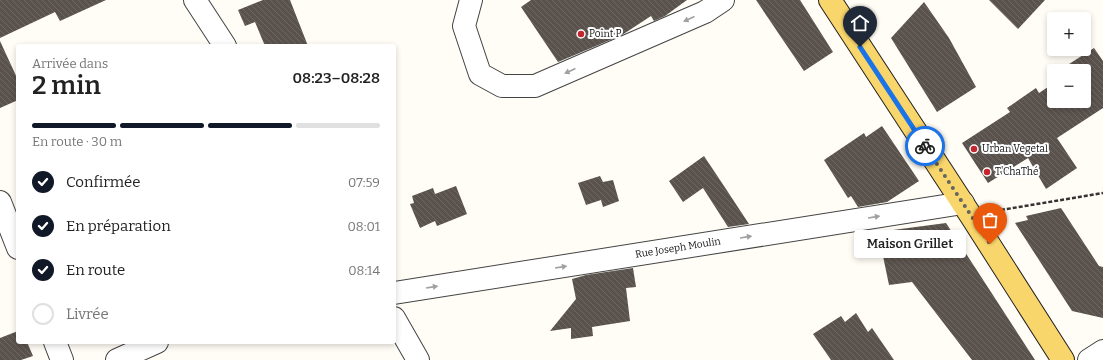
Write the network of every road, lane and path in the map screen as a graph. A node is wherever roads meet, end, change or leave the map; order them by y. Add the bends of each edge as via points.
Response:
1 (195, 0) edge
2 (471, 0) edge
3 (723, 0) edge
4 (830, 0) edge
5 (224, 44) edge
6 (1103, 192) edge
7 (0, 202) edge
8 (968, 211) junction
9 (16, 243) edge
10 (396, 293) edge
11 (396, 322) edge
12 (56, 344) edge
13 (153, 344) edge
14 (1103, 351) edge
15 (62, 360) edge
16 (117, 360) edge
17 (418, 360) edge
18 (1063, 360) edge
19 (1088, 360) edge

1 - 5 street
3 -> 2 street via 705,12 535,86 502,86 480,74 464,26
4 - 8 main road
6 - 8 path via 996,211
7 - 9 street
10 -> 8 street, Rue Joseph Moulin
8 - 18 main road
11 - 17 street
12 - 15 street
13 - 16 street
14 - 19 street

